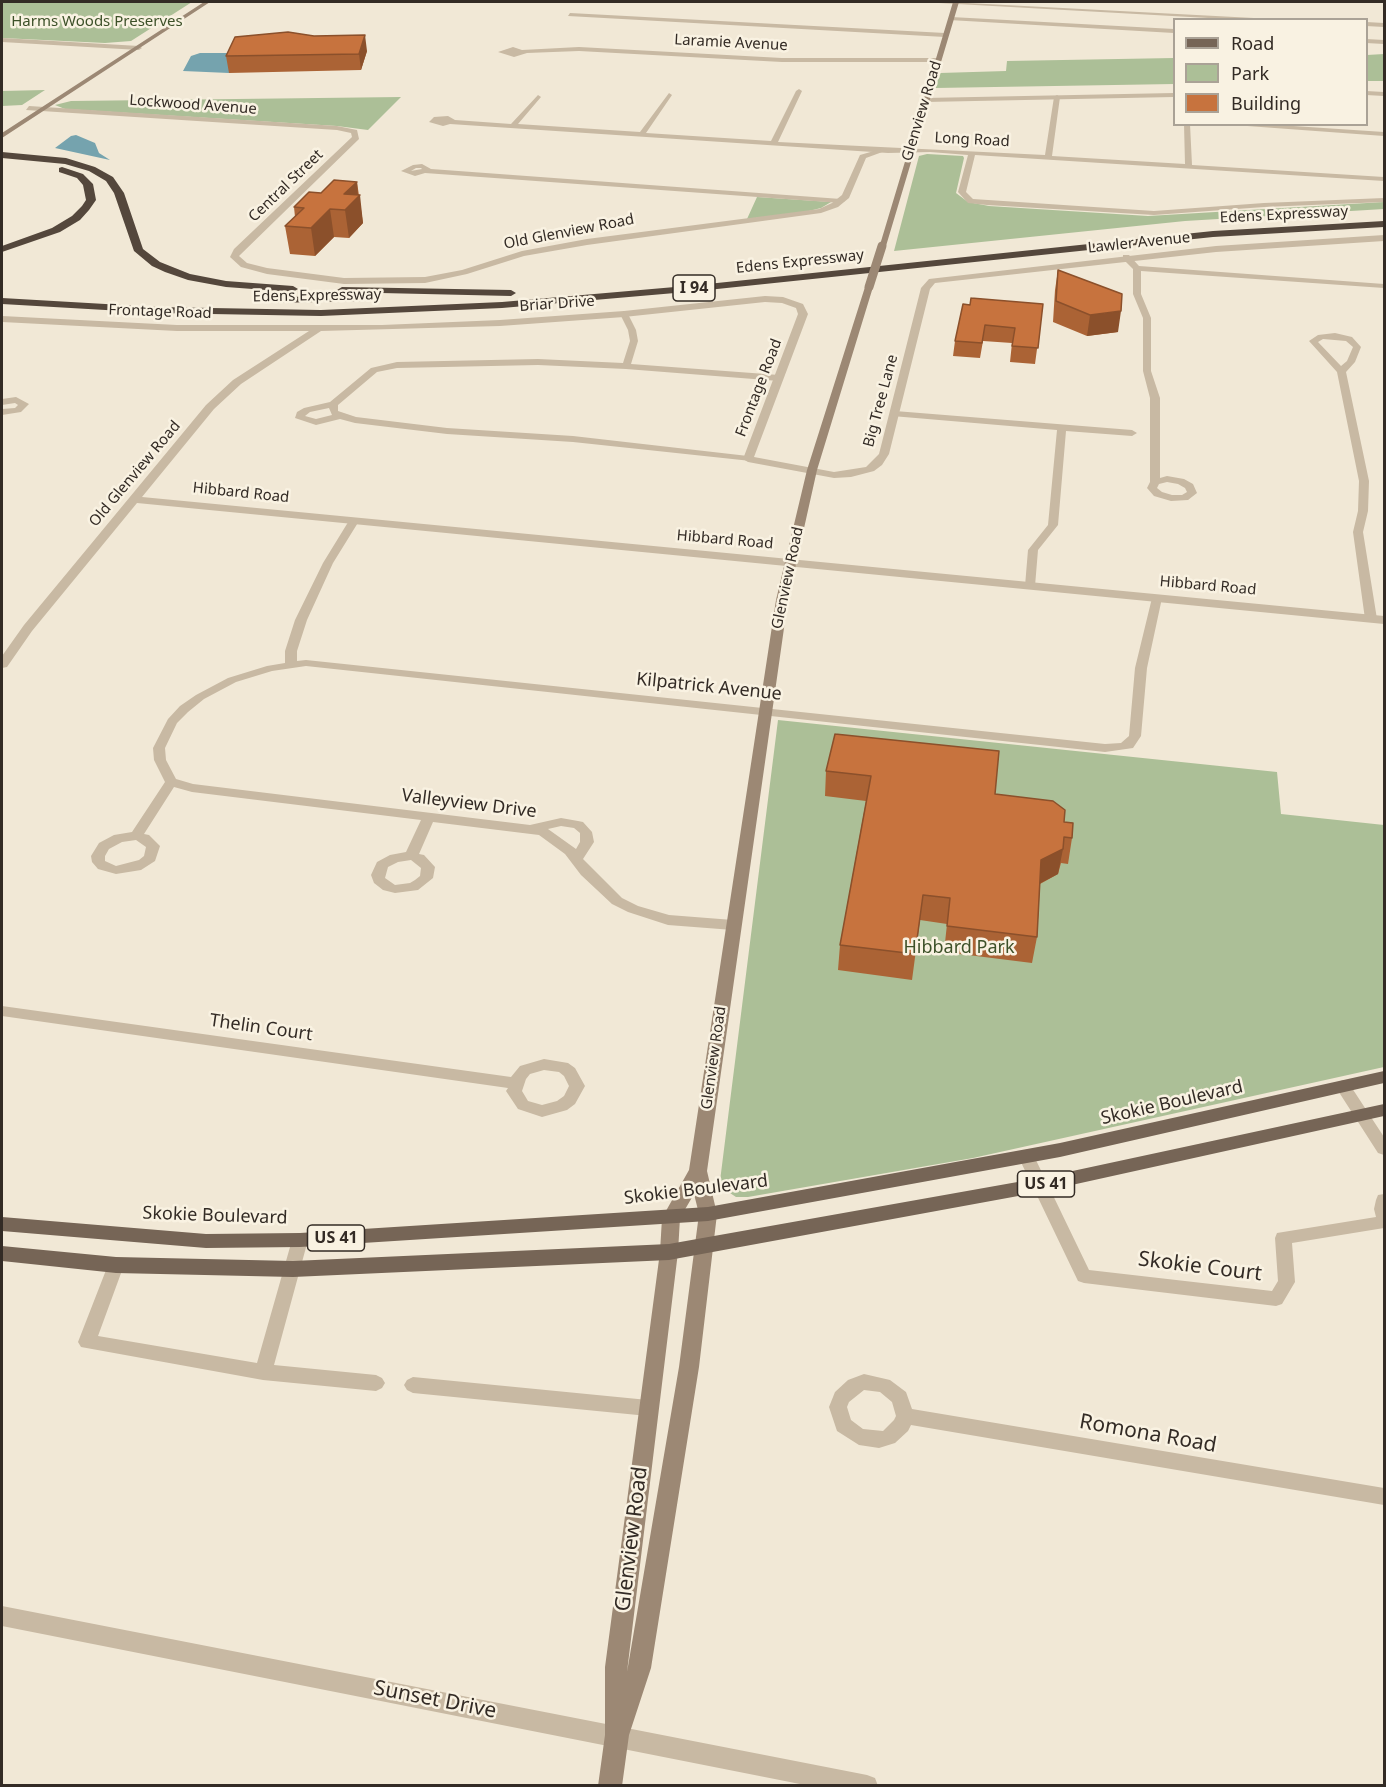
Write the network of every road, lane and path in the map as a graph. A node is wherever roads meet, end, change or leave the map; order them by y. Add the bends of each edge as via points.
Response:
1 (196, 2) edge
2 (207, 2) edge
3 (924, 2) edge
4 (955, 2) edge
5 (570, 15) dead end
6 (1265, 18) edge
7 (951, 19) junction
8 (1368, 24) edge
9 (1384, 25) edge
10 (1173, 31) edge
11 (945, 34) junction
12 (2, 40) edge
13 (1368, 41) edge
14 (1384, 42) edge
15 (128, 47) junction
16 (139, 48) junction
17 (524, 51) dead end
18 (938, 60) junction
19 (799, 91) dead end
20 (1368, 93) edge
21 (1384, 94) edge
22 (669, 95) dead end
23 (1173, 95) edge
24 (538, 97) dead end
25 (1057, 97) junction
26 (925, 100) junction
27 (29, 108) junction
28 (41, 109) junction
29 (451, 122) dead end
30 (2, 126) edge
31 (513, 126) junction
32 (1187, 126) edge
33 (1255, 126) edge
34 (354, 132) joint
35 (642, 134) junction
36 (1384, 134) edge
37 (2, 136) edge
38 (774, 143) junction
39 (880, 151) junction
40 (910, 151) junction
41 (972, 153) junction
42 (2, 156) edge
43 (1048, 158) junction
44 (2, 165) edge
45 (49, 166) junction
46 (1189, 166) junction
47 (427, 171) dead end
48 (1384, 179) edge
49 (1384, 200) edge
50 (841, 201) junction
51 (1384, 214) edge
52 (1384, 224) edge
53 (1106, 234) dead end
54 (1384, 238) edge
55 (2, 249) edge
56 (943, 251) dead end
57 (1126, 257) junction
58 (236, 261) joint
59 (1137, 268) junction
60 (932, 281) joint
61 (1384, 286) edge
62 (2, 289) edge
63 (511, 293) junction
64 (2, 302) edge
65 (796, 304) joint
66 (2, 310) edge
67 (321, 313) junction
68 (624, 314) junction
69 (2, 320) edge
70 (318, 329) junction
71 (626, 366) junction
72 (1341, 371) junction
73 (779, 378) junction
74 (336, 411) junction
75 (895, 414) junction
76 (1062, 428) junction
77 (1132, 434) dead end
78 (748, 459) junction
79 (812, 470) junction
80 (1155, 482) dead end
81 (133, 500) junction
82 (354, 521) junction
83 (790, 563) junction
84 (1030, 586) junction
85 (1157, 598) junction
86 (1371, 618) junction
87 (1384, 620) edge
88 (2, 664) edge
89 (291, 664) junction
90 (765, 711) junction
91 (171, 782) junction
92 (429, 817) junction
93 (532, 830) junction
94 (136, 836) dead end
95 (411, 856) dead end
96 (576, 859) junction
97 (733, 925) junction
98 (2, 1011) edge
99 (1384, 1077) edge
100 (514, 1083) dead end
101 (1342, 1086) junction
102 (1384, 1110) edge
103 (1362, 1115) junction
104 (1384, 1149) edge
105 (1026, 1156) junction
106 (698, 1172) junction
107 (1040, 1185) junction
108 (1384, 1200) edge
109 (708, 1214) junction
110 (1384, 1217) edge
111 (671, 1218) junction
112 (1384, 1222) edge
113 (2, 1224) edge
114 (300, 1240) junction
115 (705, 1245) junction
116 (669, 1252) junction
117 (2, 1254) edge
118 (116, 1265) junction
119 (292, 1269) junction
120 (263, 1372) junction
121 (376, 1383) dead end
122 (413, 1385) dead end
123 (648, 1408) junction
124 (905, 1416) dead end
125 (1384, 1497) edge
126 (2, 1616) edge
127 (617, 1735) junction
128 (610, 1785) edge
129 (867, 1785) edge

1 - 15 main road
2 - 16 main road
3 - 4 street
4 - 6 street
4 - 7 main road, Glenview Road
5 - 11 street
7 - 10 street
7 - 11 main road, Glenview Road
8 - 9 street
11 - 18 main road, Glenview Road
12 - 15 street
13 - 14 street
15 - 16 street
15 - 27 main road
16 - 28 main road
17 - 18 street, Laramie Avenue via 579,49 782,60
18 - 26 main road, Glenview Road
19 - 38 street
20 - 21 street
22 - 35 street
23 - 25 street
24 - 31 street
25 - 26 street
25 - 43 street
26 - 40 main road, Glenview Road
27 - 28 street, Lockwood Avenue
27 - 30 main road
28 - 34 street, Lockwood Avenue
28 - 37 main road
29 - 31 street, Long Road
31 - 35 street, Long Road
32 - 46 street
33 - 36 street
34 - 58 street, Central Street via 356,137 237,251
35 - 38 street, Long Road
38 - 39 street, Long Road
39 - 40 street, Long Road
39 - 50 street via 863,157
40 - 41 street, Long Road
40 - 79 main road, Glenview Road, bridge
41 - 43 street, Long Road
41 - 49 street via 962,192 971,201 987,203 1154,213
42 - 45 highway
42 - 63 highway via 66,161 102,174 116,186 139,251 156,264 188,277 280,289
43 - 46 street, Long Road
44 - 45 highway
45 - 55 highway via 84,180 91,189 91,200 76,218 56,230
46 - 48 street, Long Road
47 - 50 street
50 - 58 street, Old Glenview Road via 806,214 543,250 425,280 325,279 267,271
51 - 53 highway, Edens Expressway
52 - 67 highway, Edens Expressway / I 94 via 1213,234 558,301
54 - 57 street, Lawler Avenue
56 - 63 highway, Edens Expressway / I 94 via 669,281
57 - 59 street
57 - 60 street, Lawler Avenue
59 - 61 street
59 - 80 street via 1137,294 1147,318 1147,371 1155,398
60 - 75 street, Big Tree Lane via 926,288
62 - 63 highway, Edens Expressway / I 94 via 253,300
64 - 67 highway, Edens Expressway / I 94
65 - 68 street, Briar Drive via 765,299
65 - 73 street, Frontage Road via 803,314
66 - 67 highway via 228,317
68 - 70 street, Briar Drive
68 - 71 street via 634,341
69 - 70 street, Frontage Road via 177,328
70 - 81 street, Old Glenview Road via 224,392
71 - 73 street
71 - 74 street via 506,362 388,366 368,374
72 - 72 street via 1351,362 1356,344 1335,336 1316,338 1314,345
72 - 86 street via 1364,481 1358,539
73 - 78 street, Frontage Road
74 - 74 street via 316,422 300,418 307,410
74 - 78 street via 417,428 535,435
75 - 76 street
75 - 79 street, Big Tree Lane via 884,454 870,469 834,475
76 - 77 street
76 - 84 street via 1053,525 1033,550
78 - 79 street, Frontage Road
79 - 83 main road, Glenview Road
81 - 82 street, Hibbard Road
81 - 88 street, Old Glenview Road
82 - 83 street, Hibbard Road
82 - 89 street via 328,562 301,620
83 - 84 street, Hibbard Road
83 - 90 main road, Glenview Road
84 - 85 street, Hibbard Road
85 - 86 street, Hibbard Road
85 - 90 street, Kilpatrick Avenue via 1141,668 1135,736 1129,745 1105,748
86 - 87 street, Hibbard Road
89 - 90 street, Kilpatrick Avenue via 321,663
89 - 91 street, Kilpatrick Avenue via 232,680 184,709 168,728 159,748 160,760
90 - 97 main road, Glenview Road
91 - 92 street, Valleyview Drive via 192,788
91 - 94 street
92 - 93 street, Valleyview Drive
92 - 95 street
93 - 96 street, Valleyview Drive via 552,836
93 - 96 street via 561,822 578,825 586,832 587,842
96 - 97 street, Valleyview Drive via 617,901 633,909 668,920
97 - 106 main road, Glenview Road
98 - 100 street, Thelin Court
99 - 101 main road, Skokie Boulevard / US 41
101 - 103 street
101 - 105 main road, Skokie Boulevard / US 41
102 - 103 main road, US 41
103 - 104 street
103 - 107 main road, US 41
105 - 107 street, Skokie Court
105 - 109 main road, Skokie Boulevard / US 41
106 - 109 main road, Glenview Road
106 - 111 main road, Glenview Road
107 - 112 street, Skokie Court via 1084,1276 1276,1299 1287,1282 1283,1238
107 - 115 main road, US 41
108 - 110 street
109 - 111 main road, Skokie Boulevard / US 41
109 - 115 main road, Glenview Road
111 - 114 main road, Skokie Boulevard / US 41
111 - 116 main road, Glenview Road
113 - 114 main road, Skokie Boulevard / US 41 via 206,1240
114 - 119 street
115 - 116 main road, US 41
115 - 127 main road, Glenview Road via 640,1668
116 - 119 main road, US 41
116 - 123 main road, Glenview Road
117 - 118 main road, US 41
118 - 119 main road, US 41
118 - 120 street via 87,1342
119 - 120 street
120 - 121 street
122 - 123 street
123 - 127 main road, Glenview Road via 616,1667
124 - 125 street, Romona Road
126 - 127 street, Sunset Drive
127 - 128 main road, Glenview Road
127 - 129 street, Sunset Drive

